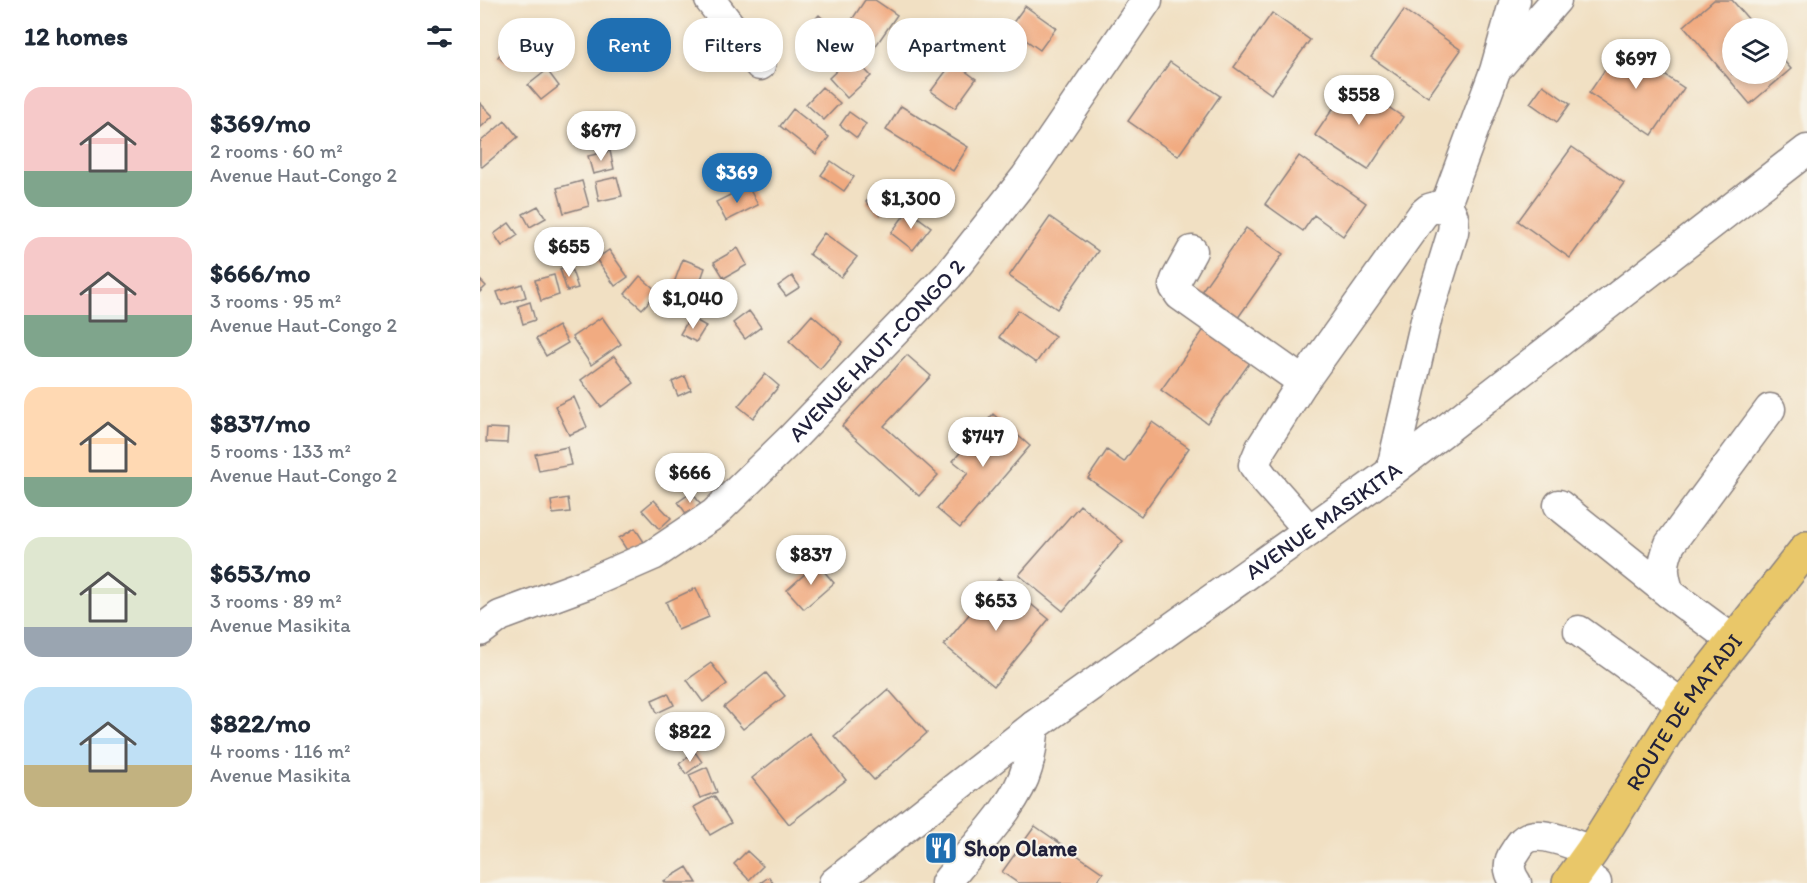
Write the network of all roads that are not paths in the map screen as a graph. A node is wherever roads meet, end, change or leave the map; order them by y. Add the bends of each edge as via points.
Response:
1 (710, 0) edge
2 (1147, 0) edge
3 (1515, 0) edge
4 (1556, 0) edge
5 (724, 18) edge
6 (1495, 71) junction
7 (1807, 150) edge
8 (1446, 204) junction
9 (1192, 251) dead end
10 (1303, 382) junction
11 (1770, 409) dead end
12 (1391, 472) junction
13 (1559, 505) dead end
14 (1309, 530) junction
15 (1807, 548) edge
16 (1669, 593) junction
17 (480, 631) edge
18 (1579, 631) dead end
19 (1734, 642) junction
20 (1683, 705) junction
21 (1034, 726) junction
22 (1584, 872) edge
23 (834, 883) edge
24 (946, 883) edge
25 (1516, 883) edge

1 - 5 street
2 - 17 street, AVENUE HAUT-CONGO 2 via 1026,177 948,276 714,514 653,555 500,616
3 - 6 street
4 - 6 street
6 - 8 street
7 - 12 street, AVENUE MASIKITA
8 - 10 street via 1423,214
8 - 12 street via 1455,222 1453,232 1427,316
9 - 10 street via 1174,286 1180,295
10 - 14 street via 1254,465
11 - 16 street via 1670,544 1663,561
12 - 14 street, AVENUE MASIKITA
13 - 16 street
14 - 21 street, AVENUE MASIKITA
15 - 19 main road, ROUTE DE MATADI
16 - 19 street
18 - 20 street
19 - 20 main road, ROUTE DE MATADI
20 - 22 main road, ROUTE DE MATADI
21 - 23 street, AVENUE MASIKITA
21 - 24 street via 1027,768 1019,788
22 - 25 street via 1543,835 1532,836 1524,840 1510,859 1511,876

